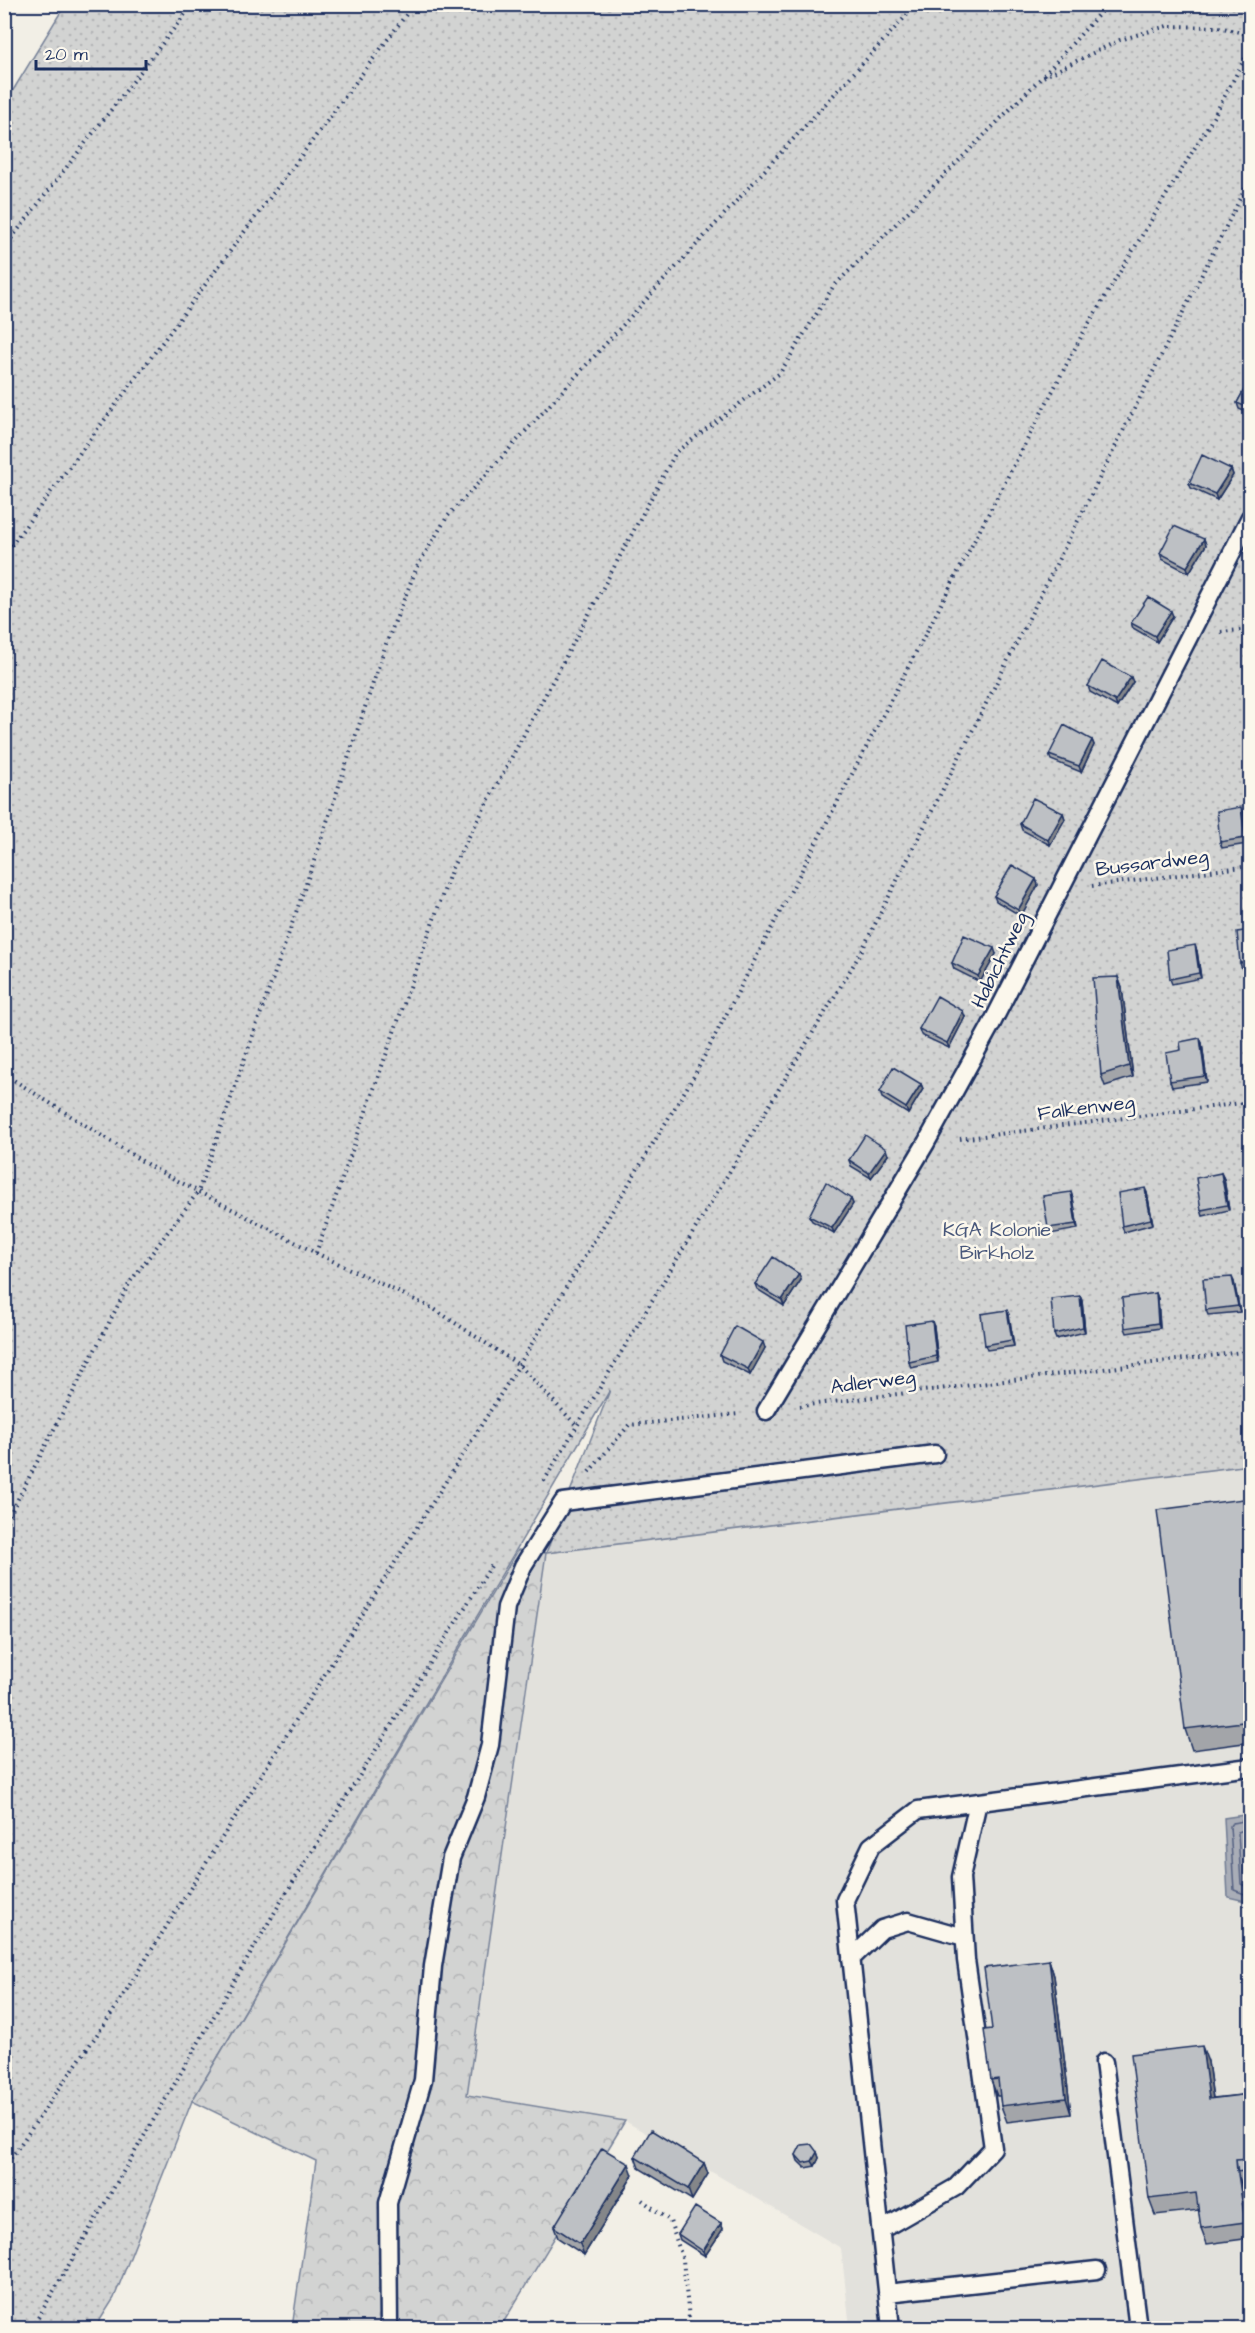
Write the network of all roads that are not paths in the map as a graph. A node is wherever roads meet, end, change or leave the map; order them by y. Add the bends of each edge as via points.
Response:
1 (1251, 517) edge
2 (766, 1411) road end
3 (935, 1454) dead end
4 (1251, 1767) edge
5 (978, 1802) junction
6 (964, 1937) junction
7 (851, 1959) junction
8 (1104, 2062) dead end
9 (880, 2230) junction
10 (1097, 2270) dead end
11 (887, 2293) junction
12 (389, 2328) edge
13 (891, 2328) edge
14 (1138, 2328) edge

1 - 2 lane, Habichtweg via 990,1027 926,1143
3 - 12 lane via 563,1502 523,1566 506,1607 490,1745 476,1797 451,1858 433,1966 423,2080 388,2203
4 - 5 lane
5 - 6 lane via 961,1877
5 - 7 lane via 918,1810 871,1846 845,1900
6 - 7 lane via 908,1921 882,1929
6 - 9 lane via 993,2148 956,2187
7 - 9 lane
8 - 14 lane
9 - 11 lane
10 - 11 lane
11 - 13 lane

